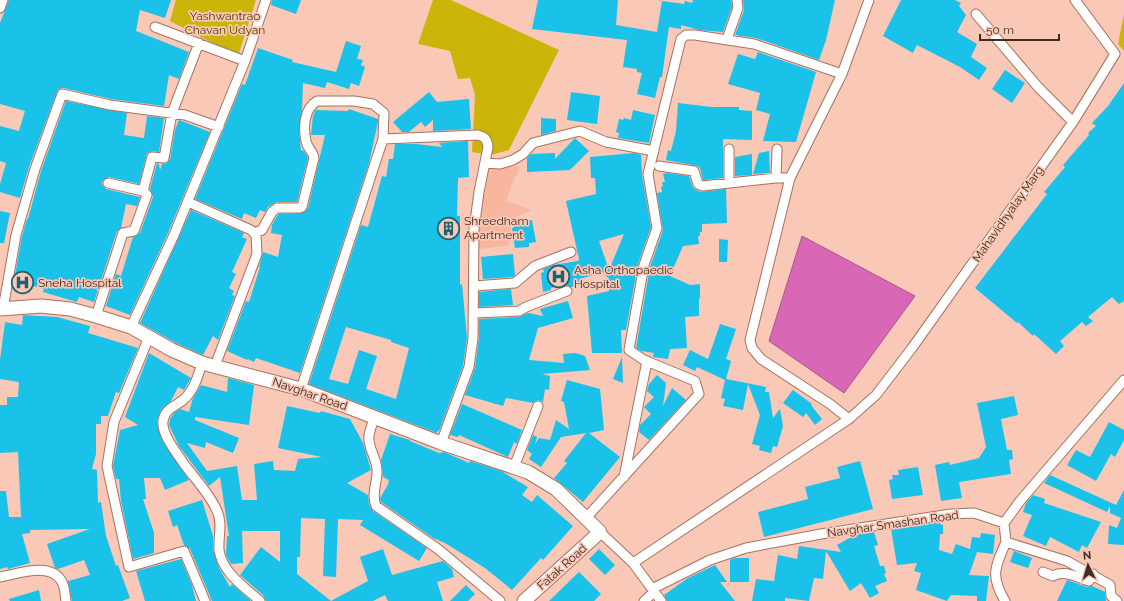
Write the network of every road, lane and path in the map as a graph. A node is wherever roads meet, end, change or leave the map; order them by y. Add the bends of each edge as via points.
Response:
1 (3, 0) edge
2 (266, 0) edge
3 (737, 0) edge
4 (869, 0) edge
5 (1075, 0) edge
6 (0, 8) edge
7 (976, 14) dead end
8 (155, 26) dead end
9 (727, 39) junction
10 (199, 43) junction
11 (245, 61) junction
12 (842, 74) junction
13 (172, 113) junction
14 (1073, 122) junction
15 (219, 128) junction
16 (383, 139) junction
17 (729, 149) dead end
18 (777, 149) dead end
19 (654, 151) junction
20 (485, 163) junction
21 (659, 166) dead end
22 (776, 178) junction
23 (790, 178) junction
24 (108, 183) dead end
25 (729, 183) junction
26 (143, 191) junction
27 (188, 202) junction
28 (254, 233) junction
29 (571, 252) dead end
30 (474, 286) junction
31 (567, 291) dead end
32 (1, 309) edge
33 (474, 313) junction
34 (96, 316) junction
35 (131, 327) junction
36 (148, 337) junction
37 (647, 361) junction
38 (202, 363) junction
39 (215, 366) junction
40 (1124, 380) edge
41 (301, 389) junction
42 (538, 406) dead end
43 (374, 417) junction
44 (849, 419) junction
45 (441, 443) junction
46 (514, 467) junction
47 (624, 477) junction
48 (586, 518) junction
49 (1004, 523) junction
50 (600, 532) junction
51 (1006, 542) junction
52 (632, 562) junction
53 (1043, 572) dead end
54 (1093, 574) junction
55 (0, 577) edge
56 (653, 591) junction
57 (66, 601) edge
58 (205, 601) edge
59 (260, 601) edge
60 (500, 601) edge
61 (524, 601) edge
62 (644, 601) edge
63 (661, 601) edge
64 (1004, 601) edge
65 (1117, 601) edge

1 - 6 street
2 - 11 street
3 - 9 street via 738,8
4 - 12 street
5 - 14 street, Mahavidhyalay Marg via 1115,54
7 - 14 street via 1038,87
8 - 10 street
9 - 12 street via 782,52
9 - 19 street via 695,34 680,39
10 - 11 street
10 - 13 street
11 - 15 street
12 - 23 street
13 - 15 street via 185,115
13 - 26 street via 164,158 152,157
13 - 32 street via 110,105 62,94 35,169 16,235
14 - 44 street, Mahavidhyalay Marg via 912,348 876,395
15 - 27 street
16 - 20 street via 478,135 487,140
16 - 28 street via 384,113 373,104 354,101 317,101 312,104 306,113 306,142 314,158 302,207 277,208 262,230
16 - 41 street
17 - 25 street
18 - 22 street
19 - 20 street via 606,142 580,131 533,143 523,154 512,160 500,164
19 - 37 street via 648,174 656,228 644,265 629,350
20 - 30 street via 474,229
21 - 25 street via 694,171 700,185
22 - 23 street
22 - 25 street
23 - 44 street via 750,340 752,348 761,359
24 - 26 street
26 - 34 street via 146,196 134,231 123,233
27 - 28 street
27 - 35 street
28 - 39 street via 257,254
29 - 30 street via 536,266 515,283
30 - 33 street
31 - 33 street via 519,311
32 - 34 main road, Navghar Road via 41,306 70,309
33 - 45 street via 469,367
34 - 35 main road, Navghar Road
35 - 36 main road, Navghar Road
36 - 38 main road, Navghar Road
36 - 58 street via 114,422 107,466 120,531 129,566 184,552
37 - 47 street
37 - 47 street via 695,381 699,394
38 - 39 main road, Navghar Road
38 - 59 street via 197,381 183,400 167,410 164,428 218,512 219,551 225,568
39 - 41 main road, Navghar Road
40 - 49 street
41 - 43 main road, Navghar Road
42 - 46 street
43 - 45 main road, Navghar Road
43 - 60 street via 369,443 376,459 376,506 438,549
44 - 52 street, Mahavidhyalay Marg
45 - 46 main road, Navghar Road
46 - 48 main road, Navghar Road via 528,472 556,489
47 - 48 street
48 - 50 main road, Navghar Road
49 - 51 street
49 - 56 street, Navghar Smashan Road via 974,513 951,514 746,548 710,560
50 - 52 street
50 - 61 main road, Fatak Road
51 - 54 street via 1067,560
51 - 64 street via 995,566 998,589
52 - 56 street
53 - 54 street via 1053,576 1062,573 1089,581
54 - 65 street via 1110,585 1112,596
55 - 57 street via 39,570 48,571 56,574 62,583
56 - 62 street, Navghar Smashan Road
56 - 63 street

